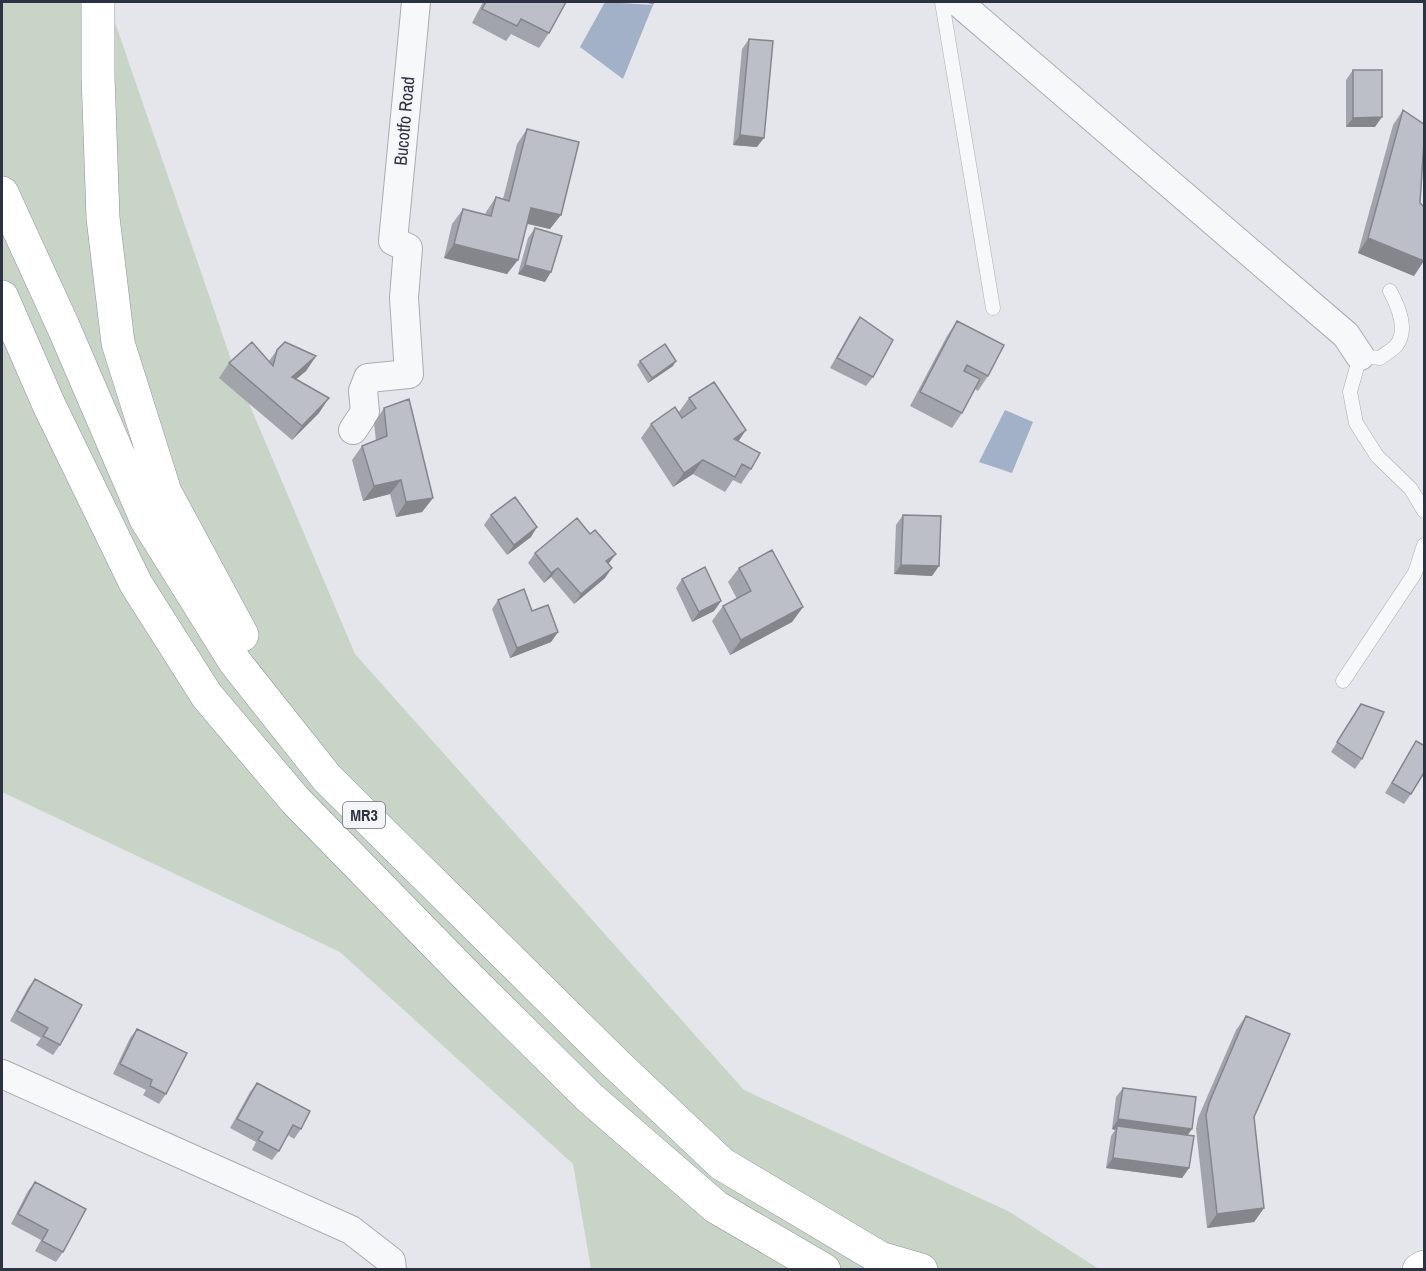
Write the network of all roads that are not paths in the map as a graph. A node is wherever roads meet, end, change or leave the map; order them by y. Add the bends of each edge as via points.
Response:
1 (98, 2) edge
2 (416, 2) edge
3 (942, 2) edge
4 (958, 2) edge
5 (2, 193) edge
6 (1390, 291) dead end
7 (2, 297) edge
8 (993, 308) dead end
9 (1360, 356) junction
10 (353, 430) dead end
11 (1425, 511) edge
12 (1425, 544) edge
13 (1343, 681) dead end
14 (462, 913) junction
15 (2, 1074) edge
16 (1425, 1267) edge
17 (392, 1269) edge
18 (824, 1269) edge
19 (921, 1269) edge
20 (1419, 1269) edge

1 - 14 highway via 103,218 118,343 165,492 243,638
2 - 10 street, Bucotfo Road via 393,241 408,248 404,298 409,374 368,378 363,391 365,412
3 - 8 lane
4 - 9 street via 1346,335
5 - 14 highway, MR3 via 146,519 235,662 327,778
6 - 9 lane via 1402,328 1396,345 1380,357
7 - 18 highway, MR3 via 49,405 136,584 215,705 295,800 589,1097 716,1207
9 - 11 lane via 1350,392 1356,423 1377,456 1411,489
12 - 13 lane via 1415,573
14 - 19 highway, MR3 via 722,1164 880,1258
15 - 17 street via 351,1230 391,1261
16 - 20 highway

